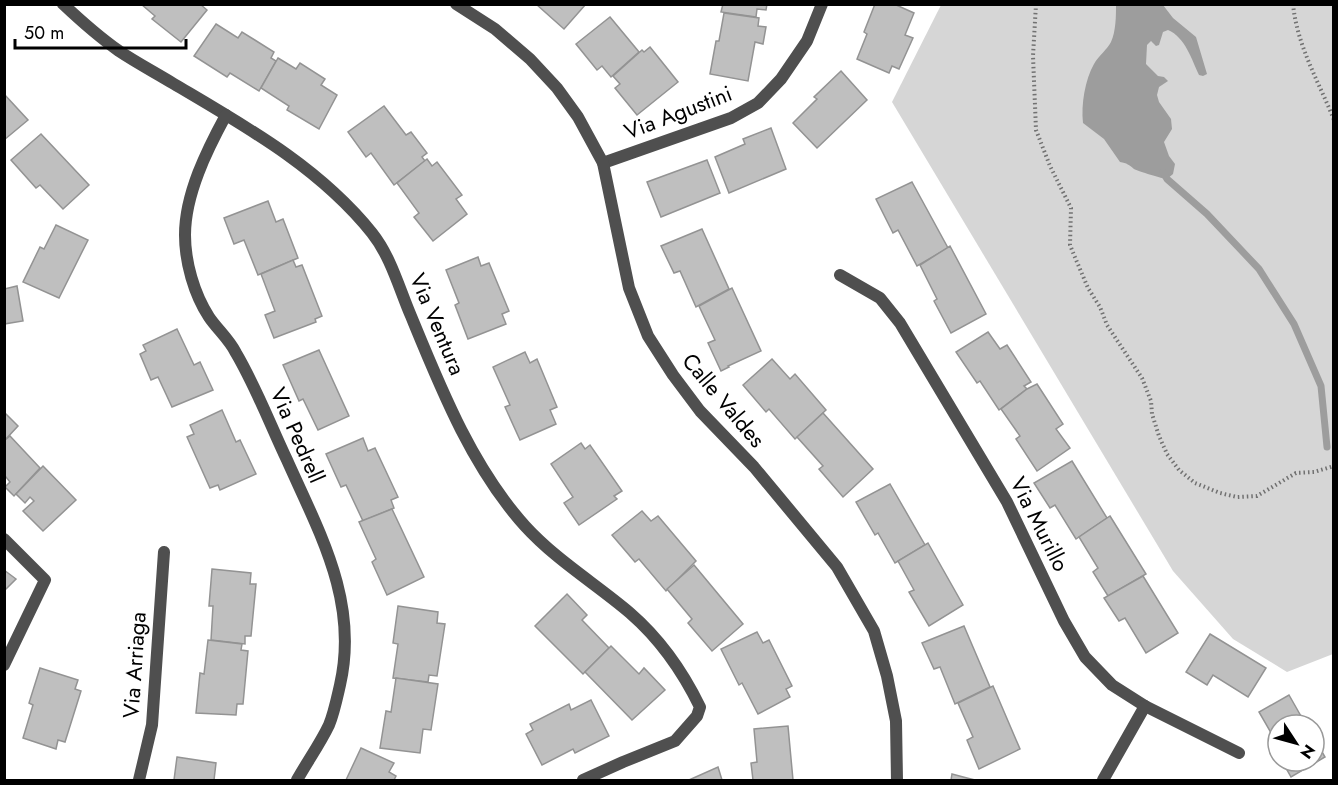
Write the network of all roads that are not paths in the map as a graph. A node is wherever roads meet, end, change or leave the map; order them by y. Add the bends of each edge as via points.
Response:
1 (63, 4) edge
2 (456, 4) edge
3 (822, 4) edge
4 (226, 115) junction
5 (603, 163) junction
6 (840, 275) dead end
7 (4, 538) edge
8 (164, 552) dead end
9 (4, 665) edge
10 (1145, 705) junction
11 (1239, 753) dead end
12 (139, 780) edge
13 (297, 780) edge
14 (583, 780) edge
15 (897, 780) edge
16 (1103, 780) edge

1 - 4 street, Via Ventura via 120,52
2 - 5 street, Calle Valdes via 495,29 557,88
3 - 5 street, Via Agustini via 807,40 781,79 758,103 731,118
4 - 13 street, Via Pedrell via 203,158 191,196 184,234 188,264 209,317 236,352 261,404 336,574 343,606 345,642 340,684 329,724
4 - 14 street, Via Ventura via 311,172 375,236 447,399 498,490 525,526 554,554 653,635 700,707 697,717 675,741
5 - 15 street, Calle Valdes via 629,288 648,336 700,411 754,467 837,567 874,631 896,721
6 - 10 street, Via Murillo via 880,298 900,323 1007,502 1085,657 1112,685
7 - 9 street via 45,579
8 - 12 street, Via Arriaga via 152,725
10 - 11 street, Via Murillo
10 - 16 street

